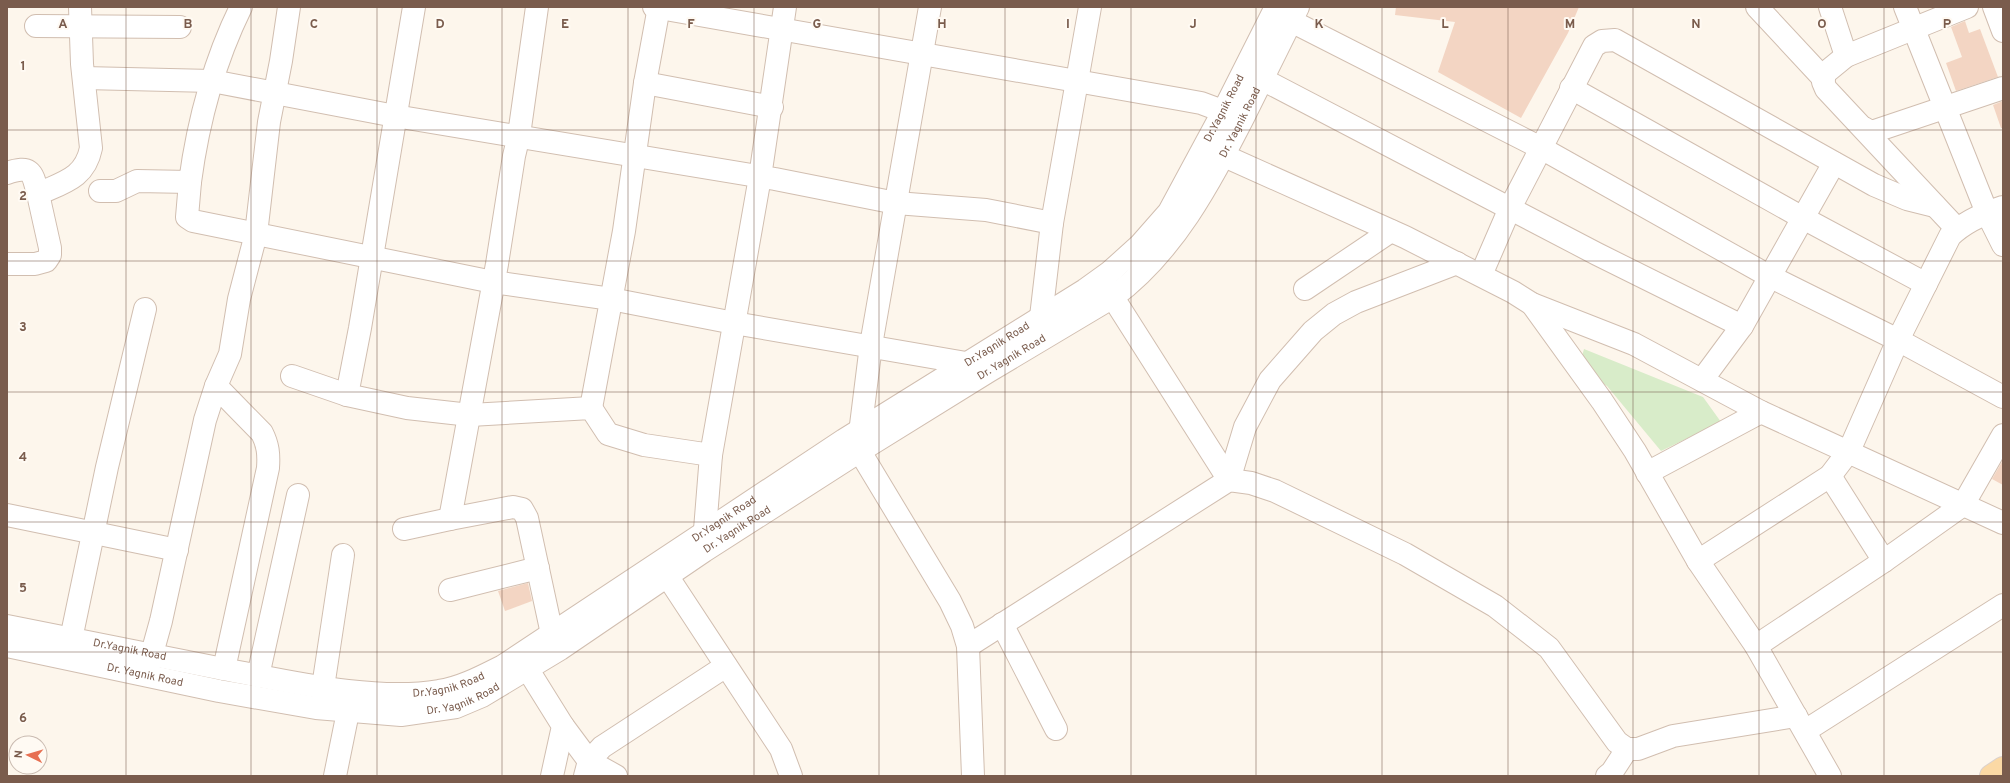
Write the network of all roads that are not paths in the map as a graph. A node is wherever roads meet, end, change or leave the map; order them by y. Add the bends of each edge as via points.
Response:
1 (241, 7) edge
2 (289, 7) edge
3 (414, 7) edge
4 (537, 7) edge
5 (657, 7) edge
6 (785, 7) edge
7 (930, 7) edge
8 (1090, 7) edge
9 (1757, 7) edge
10 (1830, 7) edge
11 (1905, 7) edge
12 (1967, 7) edge
13 (1994, 7) edge
14 (1288, 12) edge
15 (80, 17) edge
16 (36, 26) dead end
17 (180, 27) dead end
18 (782, 28) junction
19 (1914, 30) junction
20 (2003, 31) edge
21 (922, 55) junction
22 (1846, 56) junction
23 (84, 78) junction
24 (1262, 79) junction
25 (1824, 79) junction
26 (212, 81) junction
27 (1078, 82) junction
28 (645, 83) junction
29 (1571, 88) junction
30 (2003, 88) edge
31 (275, 94) junction
32 (772, 107) junction
33 (1944, 107) junction
34 (1233, 114) junction
35 (395, 116) junction
36 (1864, 128) junction
37 (519, 135) junction
38 (1204, 147) junction
39 (1541, 148) junction
40 (1224, 156) junction
41 (635, 157) junction
42 (1834, 163) junction
43 (7, 173) edge
44 (760, 177) junction
45 (190, 182) junction
46 (100, 191) dead end
47 (38, 194) junction
48 (896, 203) junction
49 (1935, 206) junction
50 (1510, 208) junction
51 (1995, 210) edge
52 (1803, 218) junction
53 (1052, 223) junction
54 (1957, 229) junction
55 (1391, 231) junction
56 (256, 234) junction
57 (2003, 245) edge
58 (371, 256) junction
59 (1457, 263) junction
60 (7, 264) edge
61 (1481, 275) junction
62 (1769, 276) junction
63 (1101, 278) junction
64 (493, 282) junction
65 (1926, 284) junction
66 (1305, 289) dead end
67 (1113, 297) junction
68 (611, 299) junction
69 (1532, 304) junction
70 (146, 309) dead end
71 (1041, 317) junction
72 (734, 323) junction
73 (1742, 326) junction
74 (1898, 340) junction
75 (872, 345) junction
76 (966, 363) junction
77 (292, 376) dead end
78 (1702, 380) junction
79 (216, 386) junction
80 (346, 395) junction
81 (2003, 397) edge
82 (591, 408) junction
83 (1761, 412) junction
84 (470, 415) junction
85 (2003, 435) edge
86 (860, 441) junction
87 (1849, 451) junction
88 (712, 455) junction
89 (1646, 473) junction
90 (1830, 476) junction
91 (1229, 480) junction
92 (298, 494) dead end
93 (1963, 505) junction
94 (7, 515) edge
95 (450, 519) junction
96 (2003, 522) edge
97 (404, 529) dead end
98 (92, 532) junction
99 (704, 542) junction
100 (177, 550) junction
101 (343, 555) dead end
102 (1698, 561) junction
103 (1884, 561) junction
104 (538, 568) junction
105 (663, 570) junction
106 (450, 590) dead end
107 (2003, 605) edge
108 (1002, 624) junction
109 (7, 626) edge
110 (71, 639) junction
111 (556, 642) junction
112 (7, 646) edge
113 (968, 646) junction
114 (1756, 646) junction
115 (523, 663) junction
116 (149, 665) junction
117 (726, 666) junction
118 (224, 669) junction
119 (258, 676) junction
120 (323, 687) junction
121 (348, 712) junction
122 (1800, 724) junction
123 (563, 726) junction
124 (1056, 729) dead end
125 (1627, 749) junction
126 (2003, 768) edge
127 (587, 769) edge
128 (335, 776) edge
129 (552, 776) edge
130 (616, 776) edge
131 (791, 776) edge
132 (973, 776) edge
133 (1607, 776) edge
134 (1830, 776) edge
135 (1991, 776) edge

1 - 26 street
2 - 31 street
3 - 35 street
4 - 37 street
5 - 18 street
5 - 28 street
6 - 18 street
7 - 21 street
8 - 27 street
9 - 25 street
10 - 22 street
11 - 19 street
12 - 19 street
13 - 20 street
14 - 24 street, Dr. Yagnik Road
14 - 34 street, Dr.Yagnik Road
14 - 39 street
15 - 16 street
15 - 17 street
15 - 23 street
18 - 21 street
18 - 32 street
19 - 22 street
19 - 33 street
21 - 27 street
21 - 48 street
22 - 25 street via 1824,74
23 - 26 street
23 - 47 street via 91,148 89,159 72,179
24 - 34 street, Dr. Yagnik Road
24 - 50 street
25 - 36 street via 1826,89
26 - 31 street
26 - 45 street via 194,154
27 - 34 street via 1179,98
27 - 53 street
28 - 32 street
28 - 41 street
29 - 39 street
29 - 42 street via 1594,46 1602,41 1615,40
29 - 52 street
30 - 33 street
31 - 35 street
31 - 56 street via 269,122
32 - 44 street
33 - 36 street via 1875,131
33 - 51 street
34 - 38 street, Dr.Yagnik Road
34 - 40 street, Dr. Yagnik Road
35 - 37 street
35 - 58 street
36 - 49 street
37 - 41 street
37 - 64 street
38 - 40 street
38 - 63 street, Dr.Yagnik Road via 1169,212 1140,245
39 - 50 street
39 - 62 street
40 - 55 street
40 - 67 street, Dr. Yagnik Road via 1196,205 1168,242 1131,284
41 - 44 street
41 - 68 street
42 - 49 street via 1907,199
42 - 52 street
43 - 47 street via 27,169 32,173
44 - 48 street
44 - 72 street
45 - 46 street via 137,181 116,191
45 - 56 street via 187,217 193,221
47 - 60 street via 50,255 46,261 35,264
48 - 53 street via 986,210
48 - 75 street
49 - 54 street
50 - 61 street
50 - 73 street
51 - 54 street
51 - 57 street
52 - 62 street
52 - 65 street
53 - 71 street
54 - 65 street via 1943,247
55 - 59 street
55 - 66 street
56 - 58 street
56 - 79 street via 239,298 230,354
58 - 64 street
58 - 80 street
59 - 61 street
59 - 91 street via 1356,302 1334,314 1313,331 1270,380 1246,427
61 - 69 street
62 - 73 street
62 - 74 street
63 - 67 street
63 - 71 street, Dr.Yagnik Road
64 - 68 street
64 - 84 street
65 - 74 street
67 - 86 street, Dr. Yagnik Road via 989,370
67 - 91 street
68 - 72 street
68 - 82 street
69 - 78 street via 1634,344
69 - 89 street via 1602,401 1635,451
70 - 98 street
71 - 76 street, Dr.Yagnik Road
72 - 75 street
72 - 88 street
73 - 78 street
74 - 81 street
74 - 87 street
75 - 76 street
75 - 86 street
76 - 86 street, Dr.Yagnik Road
77 - 80 street
78 - 83 street
79 - 100 street via 205,420
79 - 118 street via 262,433 269,452 268,468
80 - 84 street via 407,408
82 - 84 street
82 - 88 street via 608,434 644,446
83 - 87 street
83 - 89 street
84 - 95 street
85 - 93 street
86 - 99 street, Dr. Yagnik Road
86 - 113 street via 950,601
87 - 90 street
87 - 93 street
88 - 99 street
89 - 102 street
90 - 102 street
90 - 103 street
91 - 108 street
91 - 125 street via 1251,483 1275,491 1405,554 1496,606 1549,648 1617,742
92 - 119 street
93 - 96 street
93 - 103 street
94 - 98 street
95 - 97 street
95 - 104 street via 513,507 522,509 527,518
98 - 100 street
98 - 110 street
99 - 105 street, Dr. Yagnik Road
100 - 116 street
101 - 120 street
102 - 114 street
103 - 114 street
104 - 106 street
104 - 111 street
105 - 111 street, Dr. Yagnik Road
105 - 117 street
107 - 122 street
108 - 113 street
108 - 124 street
109 - 110 street, Dr.Yagnik Road
110 - 116 street, Dr.Yagnik Road
111 - 115 street, Dr. Yagnik Road
112 - 116 street, Dr. Yagnik Road
113 - 132 street
114 - 122 street
115 - 120 street, Dr.Yagnik Road via 440,691 376,692
115 - 121 street, Dr. Yagnik Road via 482,696 456,707 401,716
115 - 123 street
116 - 118 street, Dr.Yagnik Road
116 - 121 street, Dr. Yagnik Road via 219,691
117 - 127 street via 602,747
117 - 131 street via 781,749
118 - 119 street, Dr.Yagnik Road
119 - 120 street, Dr.Yagnik Road
121 - 128 street
122 - 125 street via 1673,736 1638,749
122 - 134 street
123 - 127 street
123 - 129 street
125 - 133 street
126 - 135 main road
127 - 130 street

